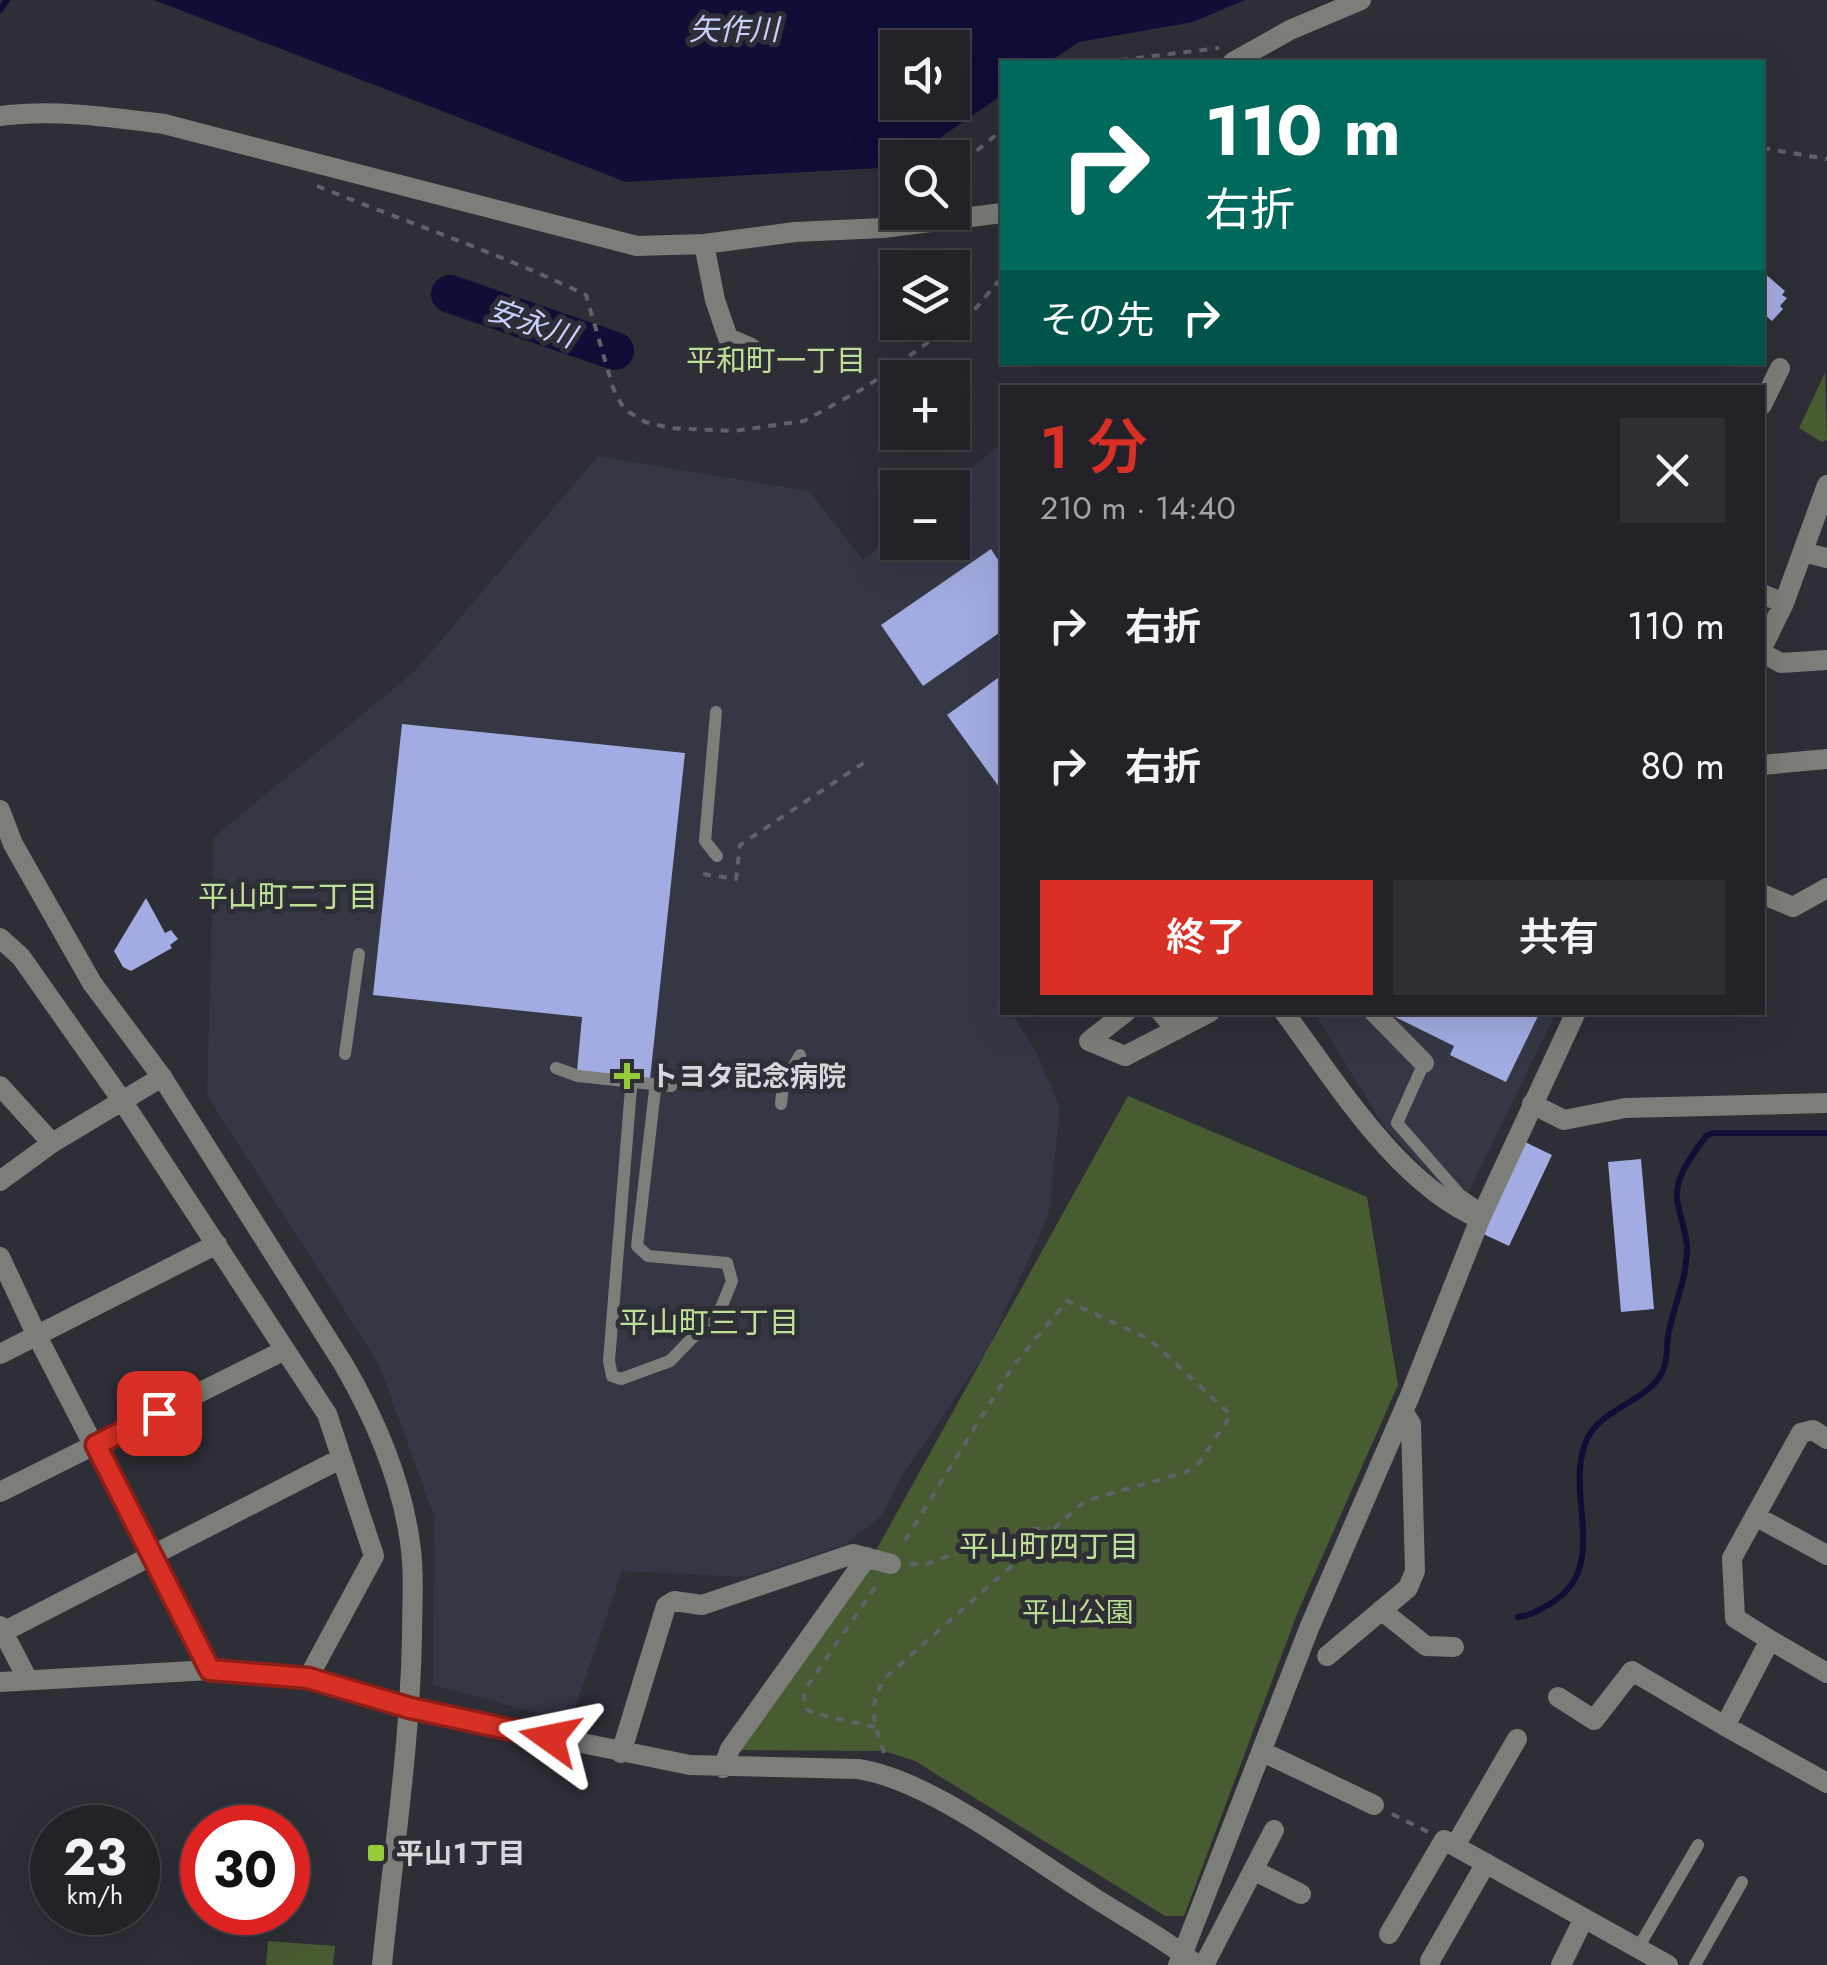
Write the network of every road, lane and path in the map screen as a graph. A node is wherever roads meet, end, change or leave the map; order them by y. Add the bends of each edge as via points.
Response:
1 (1361, 0) edge
2 (1258, 46) junction
3 (1119, 60) edge
4 (1236, 60) edge
5 (0, 116) edge
6 (1000, 132) edge
7 (1765, 149) edge
8 (970, 156) edge
9 (1827, 159) edge
10 (303, 180) dead end
11 (1000, 218) edge
12 (704, 244) junction
13 (1000, 279) edge
14 (750, 348) dead end
15 (1780, 368) dead end
16 (1765, 399) edge
17 (1827, 485) edge
18 (1803, 552) junction
19 (1827, 558) edge
20 (1765, 595) edge
21 (1784, 602) junction
22 (1765, 644) edge
23 (1765, 653) edge
24 (1827, 660) edge
25 (716, 712) dead end
26 (1827, 759) edge
27 (865, 762) dead end
28 (1765, 765) edge
29 (0, 810) edge
30 (716, 856) dead end
31 (703, 874) dead end
32 (1827, 888) edge
33 (1765, 895) edge
34 (0, 938) edge
35 (360, 954) dead end
36 (1122, 1015) edge
37 (1164, 1015) edge
38 (1204, 1015) edge
39 (1286, 1015) edge
40 (1377, 1015) edge
41 (1575, 1015) edge
42 (1176, 1030) junction
43 (346, 1054) dead end
44 (800, 1054) dead end
45 (1424, 1062) joint
46 (556, 1068) dead end
47 (162, 1078) junction
48 (0, 1086) edge
49 (671, 1086) dead end
50 (631, 1088) dead end
51 (654, 1090) dead end
52 (121, 1099) junction
53 (1827, 1103) edge
54 (781, 1104) dead end
55 (1532, 1104) junction
56 (52, 1142) junction
57 (0, 1182) edge
58 (1482, 1215) junction
59 (217, 1244) junction
60 (0, 1257) edge
61 (37, 1336) junction
62 (285, 1350) junction
63 (0, 1354) edge
64 (1404, 1411) junction
65 (1827, 1438) edge
66 (96, 1445) junction
67 (340, 1459) junction
68 (0, 1492) edge
69 (1755, 1516) junction
70 (1053, 1527) junction
71 (1827, 1555) edge
72 (152, 1556) junction
73 (867, 1557) junction
74 (891, 1564) junction
75 (1381, 1610) junction
76 (2, 1629) edge
77 (1770, 1640) junction
78 (1454, 1647) dead end
79 (1327, 1656) dead end
80 (210, 1670) junction
81 (1827, 1673) edge
82 (308, 1678) junction
83 (28, 1680) junction
84 (0, 1682) edge
85 (1558, 1697) dead end
86 (410, 1708) junction
87 (1725, 1726) junction
88 (875, 1727) junction
89 (1517, 1739) dead end
90 (1263, 1752) junction
91 (621, 1754) junction
92 (723, 1768) junction
93 (884, 1773) junction
94 (1827, 1783) edge
95 (1374, 1805) joint
96 (1274, 1830) dead end
97 (1449, 1843) junction
98 (1698, 1845) dead end
99 (1486, 1863) junction
100 (1254, 1870) junction
101 (1742, 1882) dead end
102 (1301, 1894) dead end
103 (1205, 1898) junction
104 (1231, 1913) junction
105 (1584, 1918) junction
106 (1389, 1934) dead end
107 (1638, 1948) junction
108 (1430, 1961) dead end
109 (1198, 1962) edge
110 (382, 1965) edge
111 (1561, 1965) edge
112 (1668, 1965) edge
113 (1695, 1965) edge

1 - 2 street
2 - 3 path
2 - 4 street
5 - 12 street via 88,114 164,124 619,243
6 - 8 path
7 - 9 path
10 - 13 path via 586,295 624,410 670,428 734,431 804,421 866,387 976,308
11 - 12 street
12 - 14 street via 728,338
15 - 16 street
17 - 18 street
18 - 19 street
18 - 21 street
20 - 21 street
21 - 22 street
23 - 24 street via 1782,663
25 - 30 lane via 705,841
26 - 28 street
27 - 31 path via 740,845 736,879
29 - 47 street via 92,983
32 - 33 street via 1793,908
34 - 52 street via 21,957
35 - 43 lane
36 - 42 street via 1089,1041 1125,1056
37 - 42 street
38 - 42 street
39 - 58 street via 1389,1152 1462,1211
40 - 45 street
41 - 55 street
44 - 54 lane
45 - 58 lane via 1397,1123
46 - 49 lane
47 - 52 street
47 - 86 street via 344,1365 396,1481 413,1585
48 - 56 street
50 - 51 lane via 609,1361 612,1376 621,1379 670,1361 721,1308 732,1281 727,1263 648,1256 637,1246
52 - 56 street
52 - 59 street
53 - 55 street via 1626,1108 1564,1120
55 - 58 street
56 - 57 street
58 - 64 street
59 - 61 street
59 - 62 street
60 - 61 street
61 - 63 street
61 - 66 street
62 - 66 street
62 - 67 street via 327,1414
64 - 75 street via 1412,1424 1415,1571 1408,1588
64 - 90 street
65 - 69 street via 1812,1430 1801,1433
66 - 68 street
66 - 72 street
67 - 72 street
67 - 82 street via 374,1556
69 - 71 street
69 - 77 street via 1732,1558 1735,1618
70 - 74 path via 1008,1532 926,1564
70 - 74 path via 1085,1501 1199,1464 1231,1415 1149,1339 1067,1301 1013,1366
70 - 88 path via 885,1678 872,1698
72 - 76 street
72 - 80 street
73 - 74 street
73 - 91 street via 853,1554 702,1605 666,1606
73 - 92 street
74 - 88 path via 804,1691 805,1708 813,1713
75 - 78 street via 1426,1646
75 - 79 street
76 - 83 street
77 - 81 street
77 - 87 street
80 - 82 street
80 - 83 street
82 - 86 street
83 - 84 street
85 - 87 street via 1594,1720 1632,1671
86 - 91 street
86 - 110 street
87 - 94 street
88 - 93 path
89 - 97 street
90 - 95 street
90 - 103 street
91 - 92 street
92 - 93 street
93 - 109 street
95 - 97 path
96 - 100 street
97 - 99 street
97 - 106 street
98 - 107 lane
99 - 105 street
99 - 108 street
100 - 102 street
100 - 104 street
101 - 113 lane
103 - 104 street
103 - 109 street
104 - 109 street
105 - 107 street
105 - 111 street
107 - 112 street

